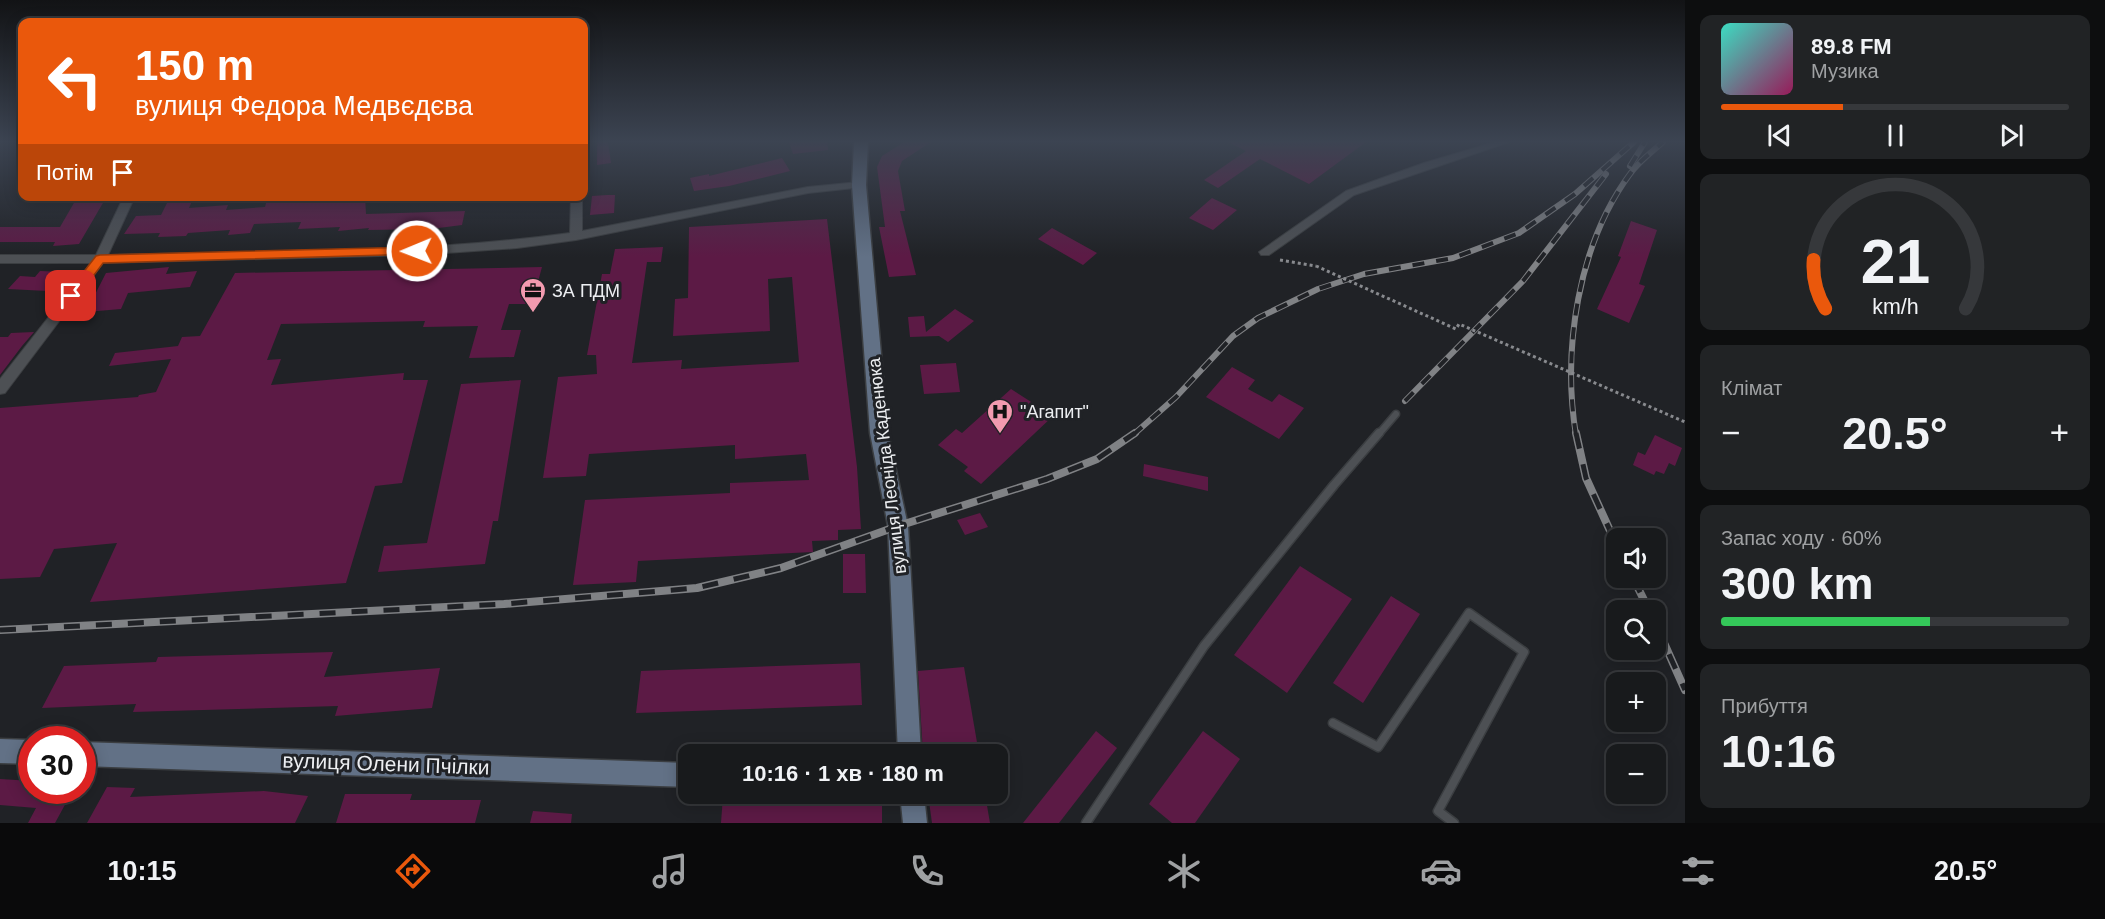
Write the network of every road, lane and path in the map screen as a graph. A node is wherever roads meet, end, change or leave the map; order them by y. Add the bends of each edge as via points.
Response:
1 (859, 180) edge
2 (1385, 180) edge
3 (859, 185) junction
4 (128, 201) edge
5 (577, 201) edge
6 (576, 236) junction
7 (1265, 252) dead end
8 (0, 259) edge
9 (100, 259) junction
10 (1280, 260) dead end
11 (0, 389) edge
12 (1396, 414) dead end
13 (1685, 422) edge
14 (1334, 723) dead end
15 (909, 744) edge
16 (0, 751) edge
17 (18, 752) edge
18 (96, 754) edge
19 (678, 775) edge
20 (913, 804) edge
21 (915, 823) edge
22 (1086, 823) edge
23 (1454, 823) edge

1 - 3 street, вулиця Леоніда Каденюка
2 - 7 street via 1350,193
3 - 6 street via 808,190
3 - 15 street, вулиця Леоніда Каденюка via 879,433 898,526
4 - 9 street
5 - 6 street
6 - 9 street via 417,251
8 - 9 street
9 - 11 street
10 - 13 path, bridge via 1316,266 1456,329 1459,324
12 - 22 lane via 1204,645
14 - 23 lane via 1378,747 1468,613 1524,652 1438,811
16 - 17 street
18 - 19 street, вулиця Олени Пчілки
20 - 21 street

